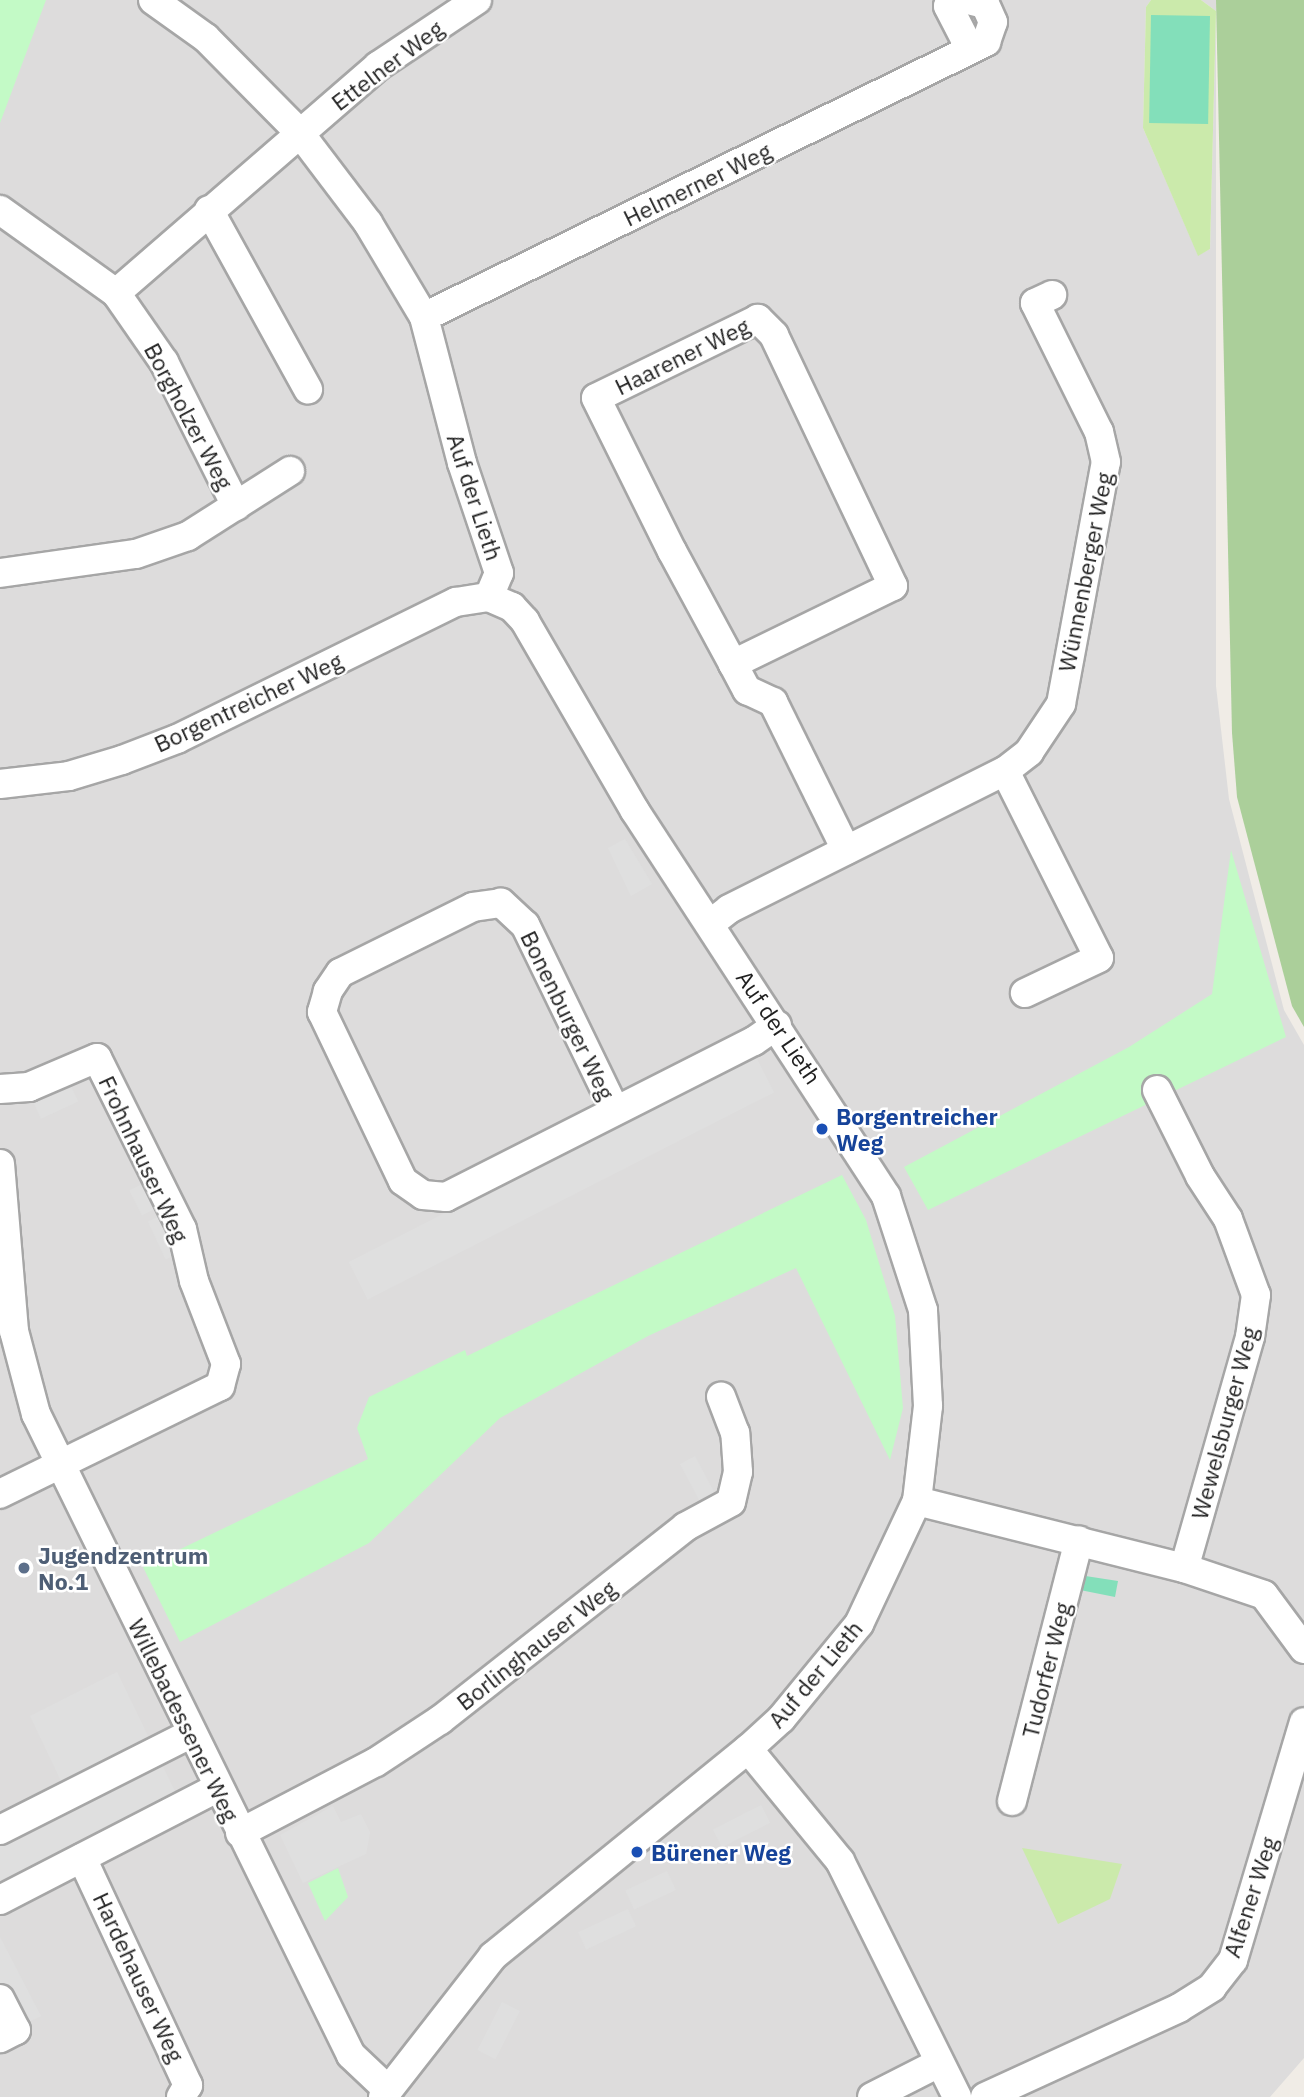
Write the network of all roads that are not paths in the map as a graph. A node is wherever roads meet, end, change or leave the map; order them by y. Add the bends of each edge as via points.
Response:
1 (153, 0) edge
2 (477, 0) edge
3 (965, 0) edge
4 (299, 132) junction
5 (0, 210) edge
6 (209, 210) junction
7 (116, 293) junction
8 (1052, 295) dead end
9 (424, 317) junction
10 (308, 389) dead end
11 (290, 471) dead end
12 (236, 506) junction
13 (0, 573) edge
14 (488, 597) junction
15 (733, 664) junction
16 (1005, 771) junction
17 (0, 784) edge
18 (846, 850) junction
19 (710, 924) junction
20 (1025, 993) dead end
21 (777, 1026) junction
22 (0, 1089) edge
23 (1157, 1090) dead end
24 (615, 1110) junction
25 (0, 1164) edge
26 (722, 1397) dead end
27 (60, 1469) junction
28 (0, 1494) edge
29 (917, 1501) junction
30 (1080, 1540) junction
31 (1184, 1568) junction
32 (1304, 1649) edge
33 (1304, 1722) edge
34 (190, 1734) junction
35 (748, 1749) junction
36 (217, 1788) junction
37 (1012, 1801) dead end
38 (0, 1830) edge
39 (240, 1833) junction
40 (82, 1858) junction
41 (0, 1900) edge
42 (0, 1999) edge
43 (0, 2038) edge
44 (939, 2063) junction
45 (386, 2093) edge
46 (181, 2097) edge
47 (872, 2097) edge
48 (957, 2097) edge
49 (985, 2097) edge

1 - 4 street, Auf der Lieth via 206,38
2 - 4 street, Ettelner Weg via 378,66
3 - 9 street, Helmerner Weg via 985,4 993,22 986,42
4 - 6 street
4 - 9 street, Auf der Lieth via 368,223
5 - 7 street, Borgholzer Weg
6 - 7 street
6 - 10 street
7 - 12 street, Borgholzer Weg via 164,362
8 - 16 street, Wünnenberger Weg via 1035,303 1099,432 1106,462 1060,704 1029,752
9 - 14 street, Auf der Lieth via 462,463 499,573
11 - 12 street, Borgholzer Weg
12 - 13 street, Borgholzer Weg via 188,536 136,554
14 - 17 street, Borgentreicher Weg via 456,602 177,739 69,776
14 - 19 street, Auf der Lieth via 512,607 525,621 605,763
15 - 15 street, Haarener Weg via 596,398 758,319 774,335 892,586
15 - 18 street, Haarener Weg via 747,690 773,702
16 - 18 street, Wünnenberger Weg
16 - 20 street via 1100,958
18 - 19 street, Wünnenberger Weg via 729,909
19 - 21 street, Auf der Lieth
21 - 24 street, Bonenburger Weg
21 - 29 street, Auf der Lieth via 886,1196 915,1277 923,1310 928,1406
22 - 27 street, Frohnhauser Weg via 29,1087 97,1058 182,1229 194,1281 226,1364 220,1386
23 - 31 street, Wewelsburger Weg via 1200,1176 1228,1219 1256,1295 1250,1337
24 - 24 street, Bonenburger Weg via 446,1197 424,1195 403,1181 322,1012 328,991 340,973 473,908 501,903 525,925
25 - 27 street, Willebadessener Weg via 14,1331 36,1414
26 - 39 street, Borlinghauser Weg via 735,1433 738,1472 731,1502 685,1527 430,1727 376,1762
27 - 28 street
27 - 34 street, Willebadessener Weg
29 - 30 street
29 - 35 street, Auf der Lieth via 859,1624 781,1719
30 - 31 street
30 - 37 street, Tudorfer Weg
31 - 32 street via 1264,1595
33 - 49 street, Alfener Weg via 1233,1960 1212,1987 1179,2008
34 - 36 street, Willebadessener Weg
34 - 38 street
35 - 44 street via 840,1861
35 - 45 street, Auf der Lieth via 492,1956
36 - 39 street, Willebadessener Weg
36 - 40 street
39 - 45 street, Willebadessener Weg via 351,2055
40 - 41 street
40 - 46 street, Hardehauser Weg via 188,2085
42 - 43 street via 16,2030
44 - 47 street
44 - 48 street

